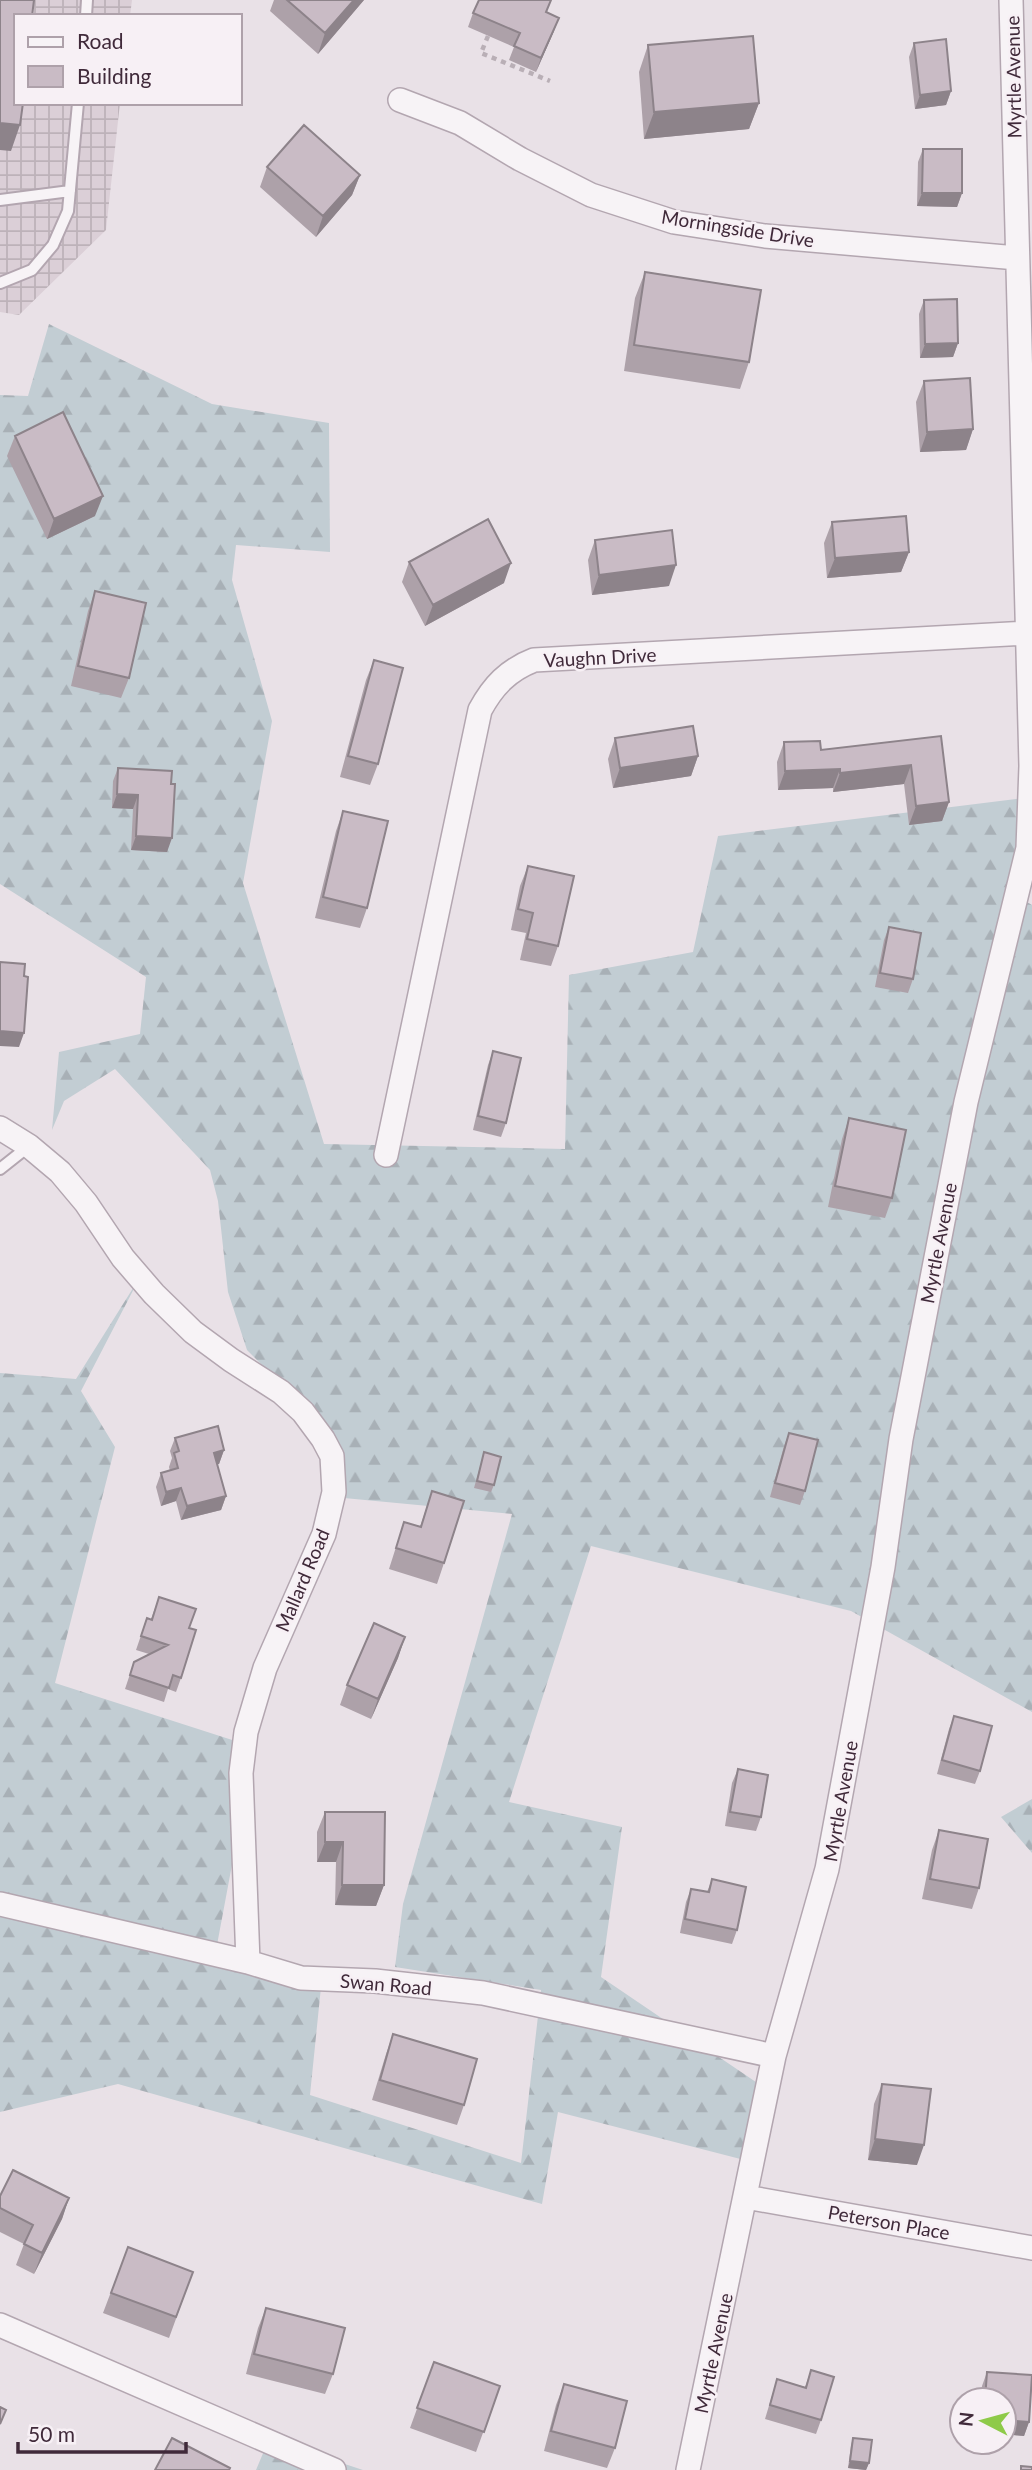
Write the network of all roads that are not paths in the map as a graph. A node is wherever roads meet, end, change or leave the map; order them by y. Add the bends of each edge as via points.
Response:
1 (1011, 0) edge
2 (400, 100) dead end
3 (78, 105) edge
4 (70, 191) junction
5 (0, 200) edge
6 (1017, 258) junction
7 (0, 283) edge
8 (1027, 633) junction
9 (1031, 766) edge
10 (0, 1128) edge
11 (29, 1146) junction
12 (386, 1155) dead end
13 (0, 1169) edge
14 (0, 1904) edge
15 (247, 1962) junction
16 (774, 2056) junction
17 (746, 2197) junction
18 (1032, 2248) edge
19 (0, 2325) edge
20 (334, 2470) edge
21 (688, 2470) edge

1 - 6 street, Myrtle Avenue
2 - 6 street, Morningside Drive via 460,123 591,195 674,222 765,236
3 - 4 lane
4 - 5 lane
4 - 7 lane via 68,211 53,245 32,270
6 - 8 street, Myrtle Avenue
8 - 9 street, Myrtle Avenue
8 - 12 street, Vaughn Drive via 534,660 505,675 480,710
9 - 16 street, Myrtle Avenue via 1028,848 966,1102 901,1439 883,1567 827,1869
10 - 11 street, Mallard Road
11 - 13 lane
11 - 15 street, Mallard Road via 60,1172 86,1203 153,1294 193,1332 288,1398 332,1456 334,1492 324,1534 265,1668 246,1732 241,1773
14 - 15 street, Swan Road
15 - 16 street, Swan Road via 301,1978 483,1993
16 - 17 street, Myrtle Avenue
17 - 18 street, Peterson Place
17 - 21 street, Myrtle Avenue
19 - 20 street

